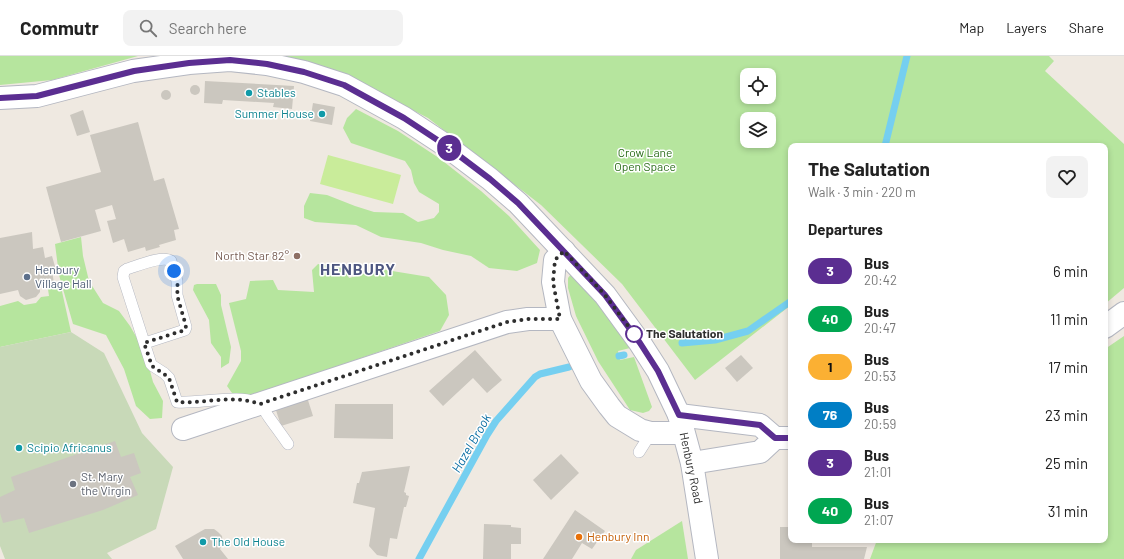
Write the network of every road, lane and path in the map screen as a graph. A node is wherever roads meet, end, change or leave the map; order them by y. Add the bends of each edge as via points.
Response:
1 (0, 98) edge
2 (564, 251) junction
3 (1124, 313) edge
4 (560, 319) junction
5 (1108, 325) edge
6 (144, 343) junction
7 (260, 404) junction
8 (681, 424) junction
9 (183, 429) dead end
10 (651, 433) junction
11 (783, 438) edge
12 (288, 444) dead end
13 (639, 452) dead end
14 (692, 463) junction
15 (706, 559) edge

1 - 2 main road, Henbury Road via 37,96 134,71 230,60 304,72 344,85 377,102 445,145 518,203
2 - 4 main road via 555,260 553,282
2 - 8 main road, Henbury Road via 605,295 640,343 658,371
3 - 5 main road
4 - 7 main road via 507,322
4 - 10 main road via 587,373 617,416 640,430
6 - 6 lane via 123,274 127,269 163,259 169,260 177,281 177,295 186,328
6 - 7 lane via 152,366 169,378 177,402 238,400
7 - 9 main road
7 - 12 lane
8 - 10 main road
8 - 11 main road via 760,425
8 - 14 main road, Henbury Road
10 - 13 lane
11 - 14 main road via 760,452
14 - 15 main road, Henbury Road

